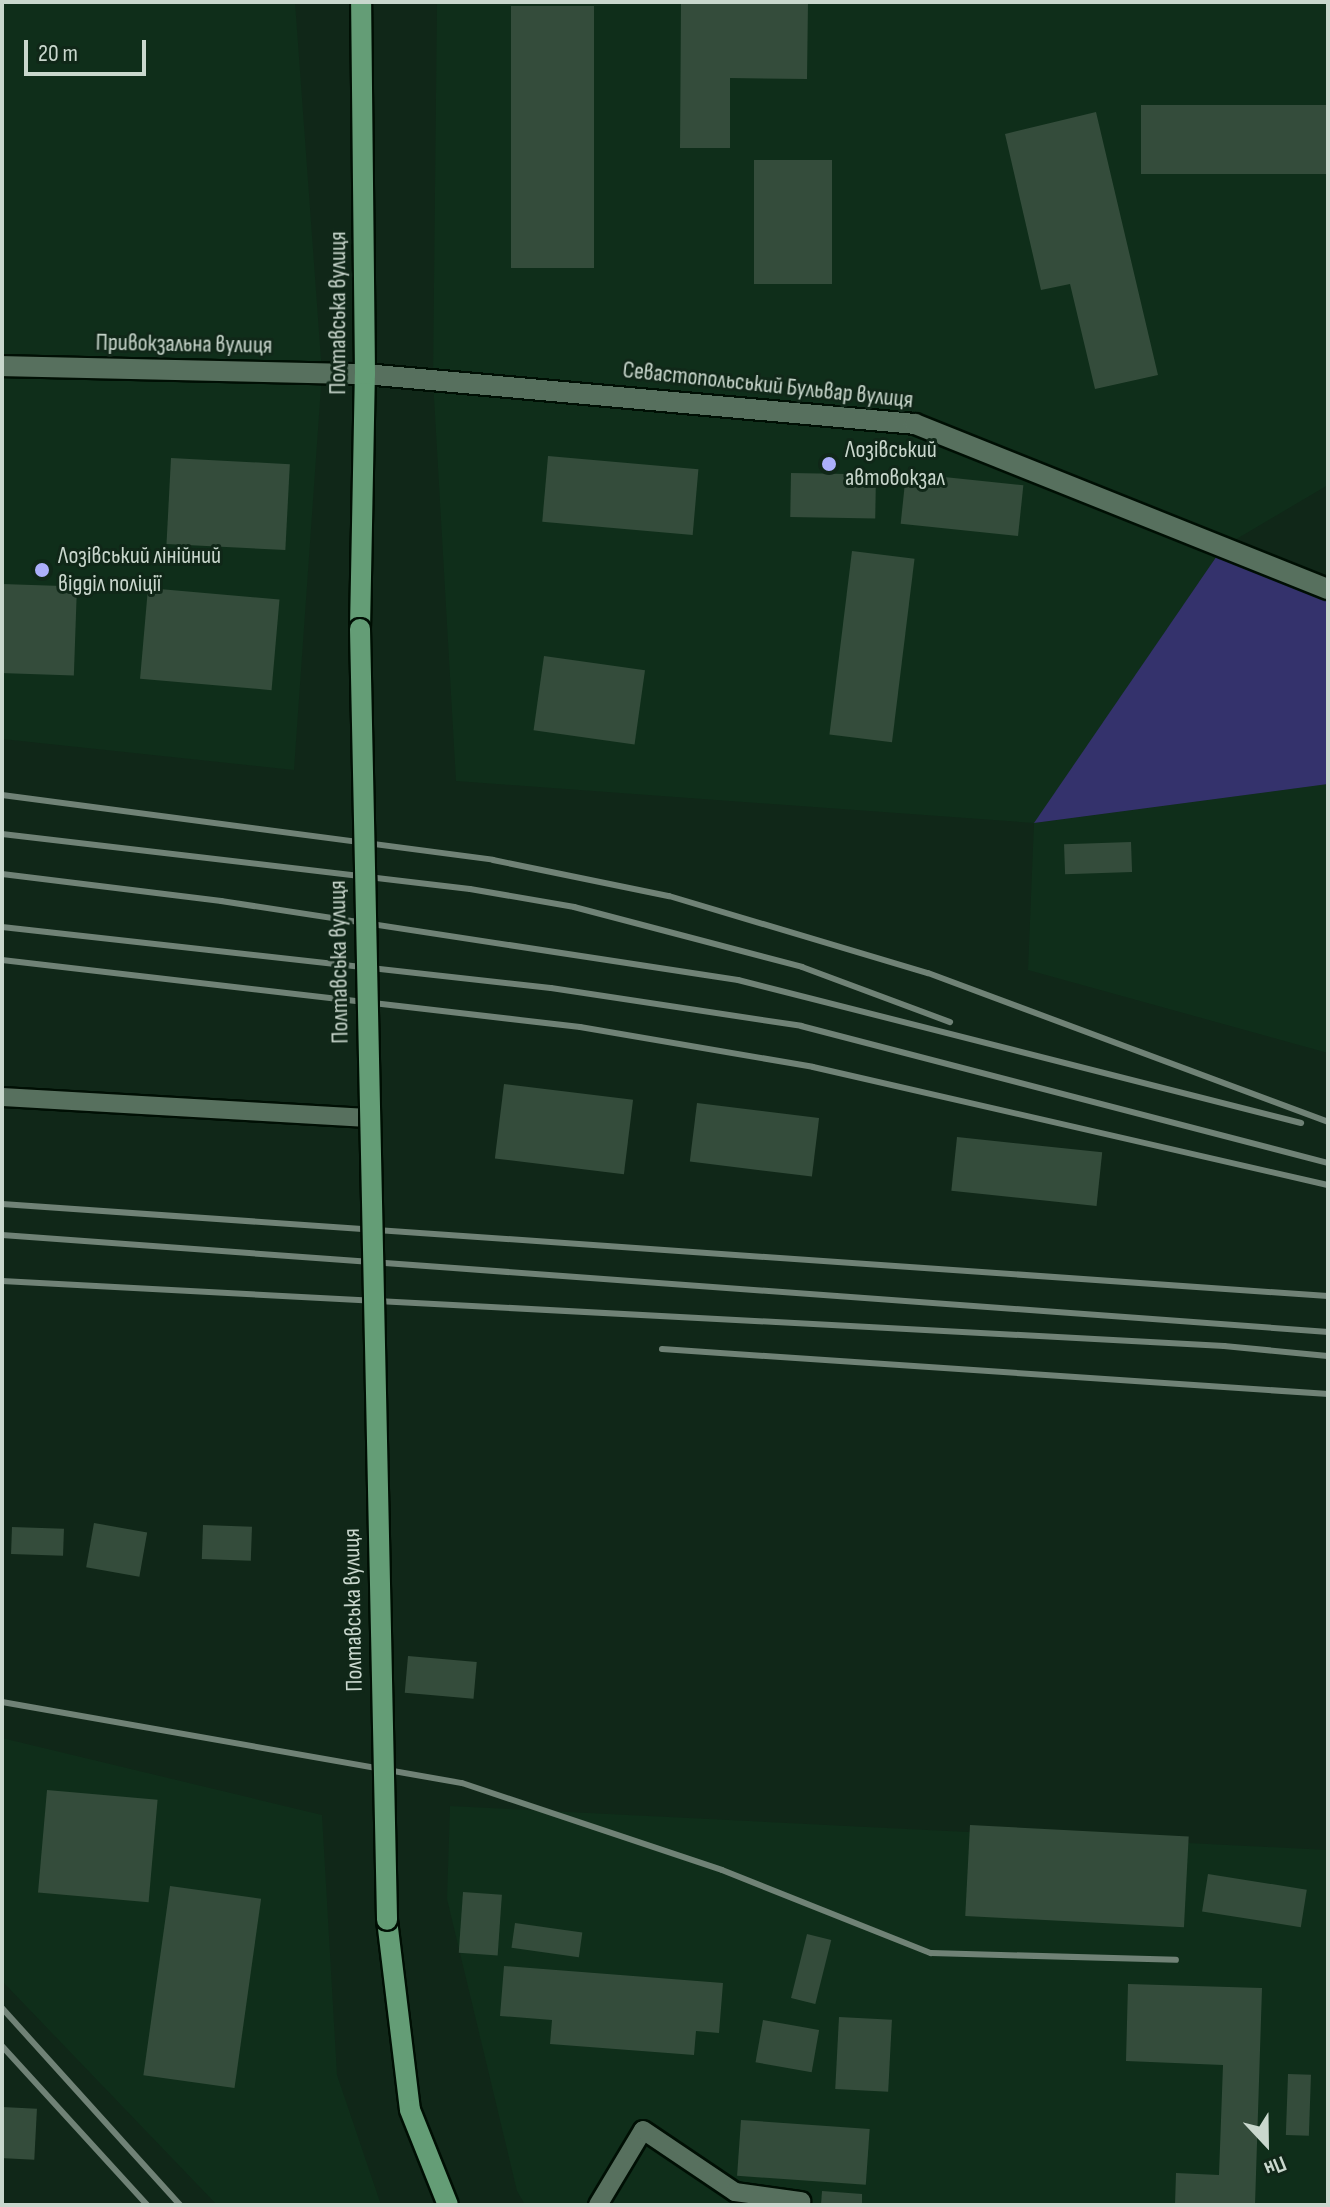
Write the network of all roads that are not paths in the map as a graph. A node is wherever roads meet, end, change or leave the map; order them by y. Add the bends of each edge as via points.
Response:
1 (361, 2) edge
2 (2, 366) edge
3 (365, 374) junction
4 (1328, 589) edge
5 (2, 1097) edge
6 (367, 1118) junction
7 (801, 2201) dead end
8 (448, 2205) edge
9 (598, 2205) edge

1 - 3 main road, Полтавська вулиця
2 - 3 street, Привокзальна вулиця
3 - 4 street, Севастопольський Бульвар вулиця via 915,424
3 - 6 main road, Полтавська вулиця, bridge via 360,629
5 - 6 lane
6 - 8 main road, Полтавська вулиця, bridge via 387,1920 410,2110
7 - 9 lane via 735,2192 643,2130

